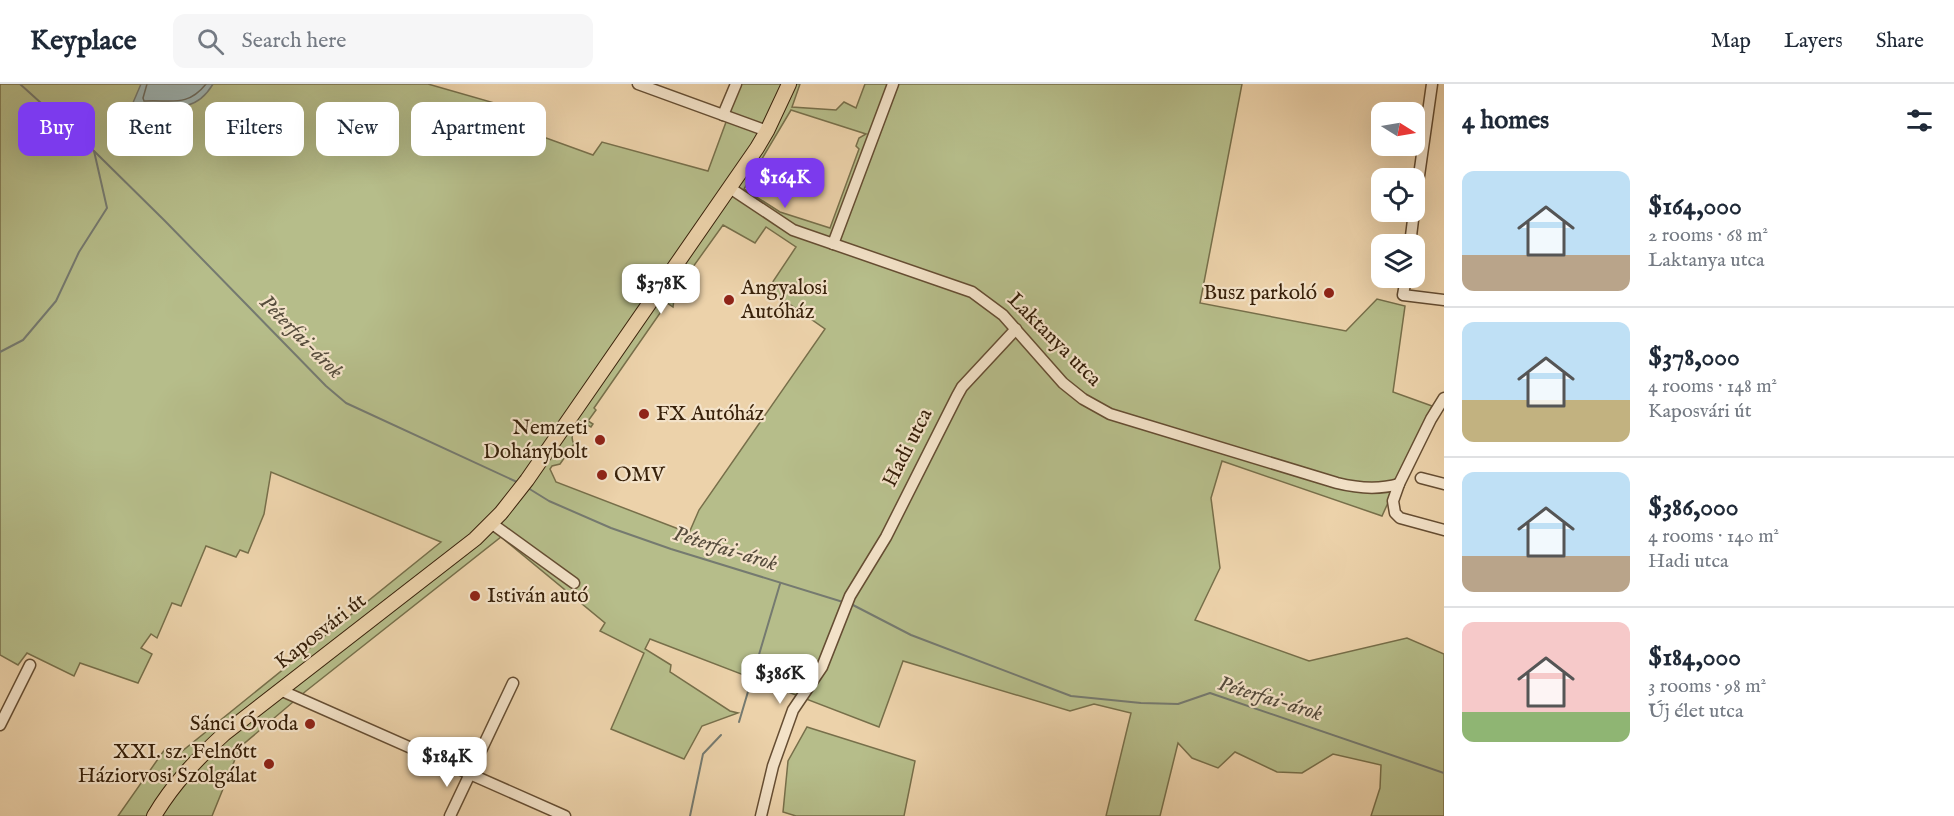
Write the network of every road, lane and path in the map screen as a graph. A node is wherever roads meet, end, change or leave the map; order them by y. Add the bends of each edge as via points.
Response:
1 (736, 84) edge
2 (789, 84) edge
3 (893, 84) edge
4 (1432, 84) edge
5 (645, 85) edge
6 (723, 115) junction
7 (767, 131) junction
8 (1420, 168) edge
9 (730, 188) junction
10 (833, 244) junction
11 (1404, 288) edge
12 (1444, 300) edge
13 (1016, 329) junction
14 (1444, 398) edge
15 (1421, 478) dead end
16 (1399, 484) junction
17 (1444, 484) edge
18 (491, 523) junction
19 (1444, 530) edge
20 (574, 583) dead end
21 (30, 665) dead end
22 (513, 683) dead end
23 (280, 690) junction
24 (0, 725) edge
25 (470, 772) junction
26 (154, 816) edge
27 (450, 816) edge
28 (565, 816) edge
29 (761, 816) edge

1 - 6 street
2 - 7 main road, Kaposvári út
3 - 10 street
4 - 8 street
5 - 6 street
6 - 7 street
7 - 9 main road, Kaposvári út
9 - 10 street, Laktanya utca via 784,225
9 - 18 main road, Kaposvári út via 524,483
10 - 13 street, Laktanya utca via 972,292
11 - 12 street via 1403,295
13 - 16 street, Laktanya utca via 1063,382 1110,414 1353,487
13 - 29 street, Hadi utca via 957,396 885,537 850,596 822,667 799,699 786,728 772,766
14 - 16 street
15 - 17 street
16 - 19 street via 1394,501 1398,516
18 - 20 street
18 - 23 main road, Kaposvári út
21 - 24 street
22 - 25 street
23 - 25 street
23 - 26 main road, Kaposvári út via 202,754
25 - 27 street
25 - 28 street

